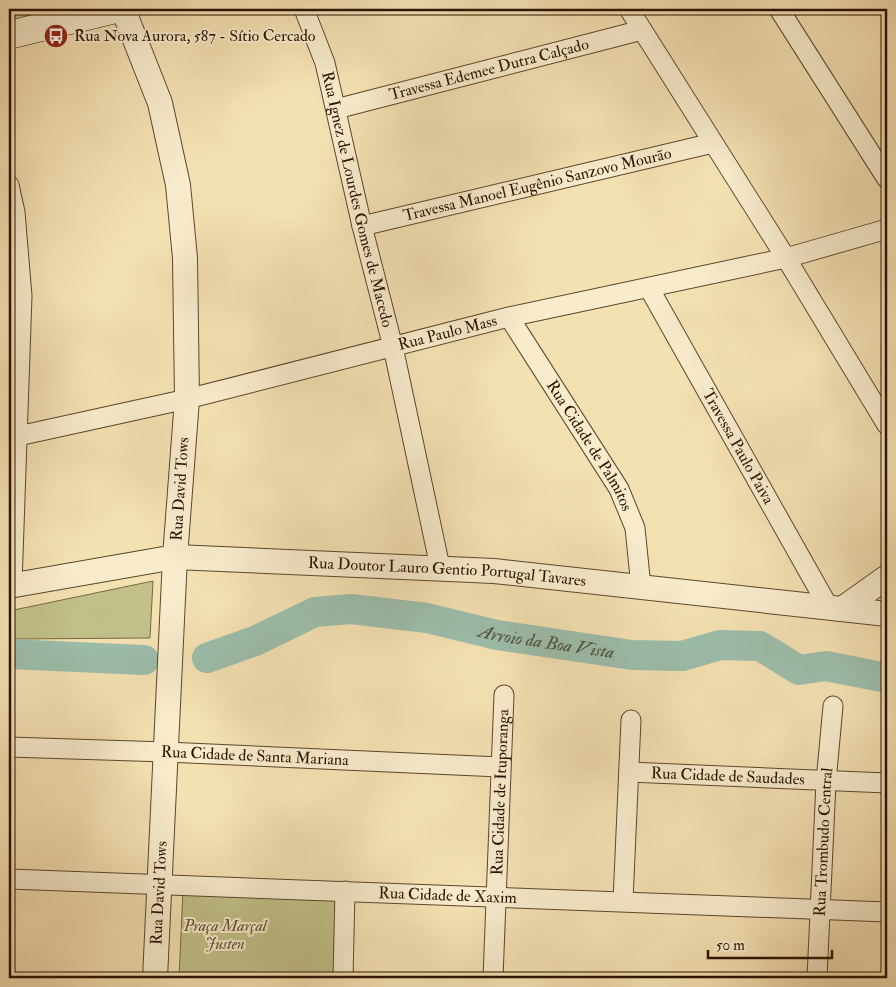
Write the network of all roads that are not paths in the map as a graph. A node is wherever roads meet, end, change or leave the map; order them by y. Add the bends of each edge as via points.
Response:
1 (116, 9) edge
2 (123, 9) edge
3 (304, 9) edge
4 (629, 9) edge
5 (779, 9) edge
6 (642, 30) junction
7 (9, 35) edge
8 (336, 109) junction
9 (713, 142) junction
10 (887, 178) edge
11 (9, 185) edge
12 (362, 226) junction
13 (887, 229) edge
14 (786, 258) junction
15 (649, 288) junction
16 (16, 297) edge
17 (509, 317) junction
18 (393, 347) junction
19 (187, 400) junction
20 (887, 426) edge
21 (13, 437) edge
22 (175, 556) junction
23 (440, 567) junction
24 (887, 577) edge
25 (10, 586) edge
26 (641, 587) junction
27 (835, 608) junction
28 (887, 614) edge
29 (504, 695) dead end
30 (833, 706) dead end
31 (631, 720) dead end
32 (9, 747) edge
33 (166, 752) junction
34 (500, 767) junction
35 (629, 772) junction
36 (826, 782) junction
37 (887, 783) edge
38 (9, 879) edge
39 (159, 883) junction
40 (345, 890) junction
41 (497, 897) junction
42 (623, 902) junction
43 (821, 909) junction
44 (887, 912) edge
45 (154, 978) edge
46 (343, 978) edge
47 (493, 978) edge
48 (817, 978) edge

1 - 7 main road
2 - 19 street, Rua David Tows via 160,103 178,184 185,258
3 - 8 street, Rua Ignez de Lourdes Gomes de Macedo via 325,63
4 - 6 street
5 - 10 street
6 - 8 street, Travessa Edemee Dutra Calçado
6 - 9 street
8 - 12 street, Rua Ignez de Lourdes Gomes de Macedo
9 - 12 street, Travessa Manoel Eugênio Sanzovo Mourão
9 - 14 street
11 - 16 street via 15,212
12 - 18 street, Rua Ignez de Lourdes Gomes de Macedo
13 - 14 street, Rua Paulo Mass
14 - 15 street, Rua Paulo Mass
14 - 20 street
15 - 17 street, Rua Paulo Mass
15 - 27 street, Travessa Paulo Paiva
16 - 21 street
17 - 18 street, Rua Paulo Mass
17 - 26 street, Rua Cidade de Palmitos via 619,489 634,528
18 - 19 street, Rua Paulo Mass
18 - 23 street, Rua Ignez de Lourdes Gomes de Macedo
19 - 21 street, Rua Paulo Mass
19 - 22 street, Rua David Tows
21 - 25 street
22 - 23 street, Rua Doutor Lauro Gentio Portugal Tavares
22 - 25 street, Rua Doutor Lauro Gentio Portugal Tavares
22 - 33 street, Rua David Tows
23 - 26 street, Rua Doutor Lauro Gentio Portugal Tavares
24 - 27 street
26 - 27 street, Rua Doutor Lauro Gentio Portugal Tavares
27 - 28 street, Rua Doutor Lauro Gentio Portugal Tavares
29 - 34 street, Rua Cidade de Ituporanga
30 - 36 street, Rua Trombudo Central
31 - 35 street
32 - 33 street, Rua Cidade de Santa Mariana
33 - 34 street, Rua Cidade de Santa Mariana
33 - 39 street, Rua David Tows
34 - 41 street, Rua Cidade de Ituporanga
35 - 36 street, Rua Cidade de Saudades
35 - 42 street
36 - 37 street, Rua Cidade de Saudades
36 - 43 street, Rua Trombudo Central
38 - 39 street, Rua Cidade de Xaxim
39 - 40 street, Rua Cidade de Xaxim
39 - 45 street, Rua David Tows
40 - 41 street, Rua Cidade de Xaxim
40 - 46 street
41 - 42 street, Rua Cidade de Xaxim
41 - 47 street, Rua Cidade de Ituporanga
42 - 43 street, Rua Cidade de Xaxim
43 - 44 street, Rua Cidade de Xaxim
43 - 48 street, Rua Trombudo Central

